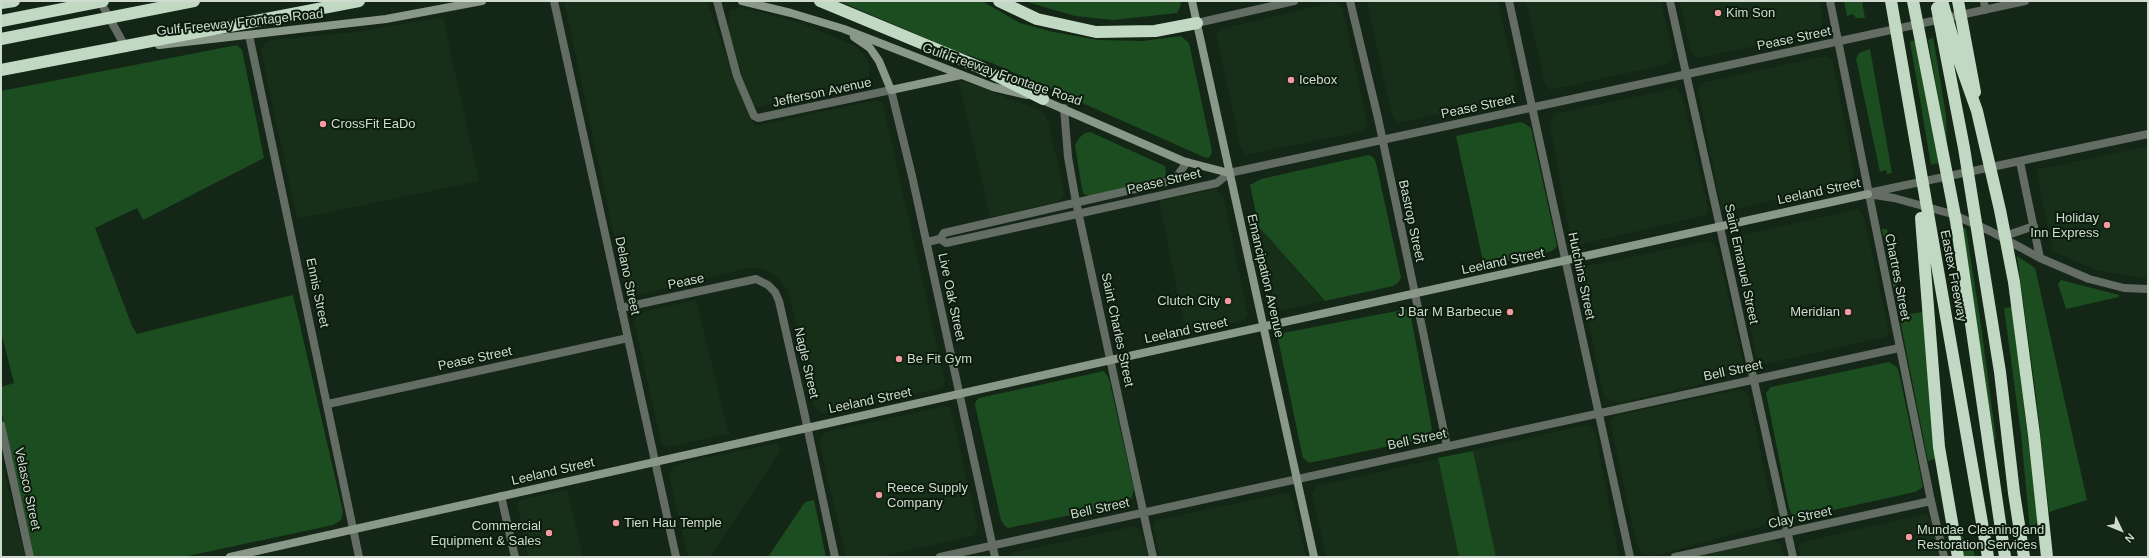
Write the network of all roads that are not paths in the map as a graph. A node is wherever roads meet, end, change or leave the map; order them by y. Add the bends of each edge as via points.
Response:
1 (14, 1) edge
2 (100, 1) edge
3 (103, 1) edge
4 (194, 1) edge
5 (359, 1) edge
6 (482, 1) edge
7 (554, 1) edge
8 (717, 1) edge
9 (742, 1) edge
10 (820, 1) edge
11 (999, 1) edge
12 (1192, 1) edge
13 (1294, 1) edge
14 (1350, 1) edge
15 (1509, 1) edge
16 (1670, 1) edge
17 (1830, 1) edge
18 (1891, 1) edge
19 (1913, 1) edge
20 (1935, 1) edge
21 (1942, 1) edge
22 (1958, 1) edge
23 (1984, 1) edge
24 (2025, 1) edge
25 (1, 4) edge
26 (1985, 10) junction
27 (1, 21) edge
28 (1197, 23) junction
29 (844, 29) junction
30 (249, 35) junction
31 (1, 39) edge
32 (1839, 41) junction
33 (126, 48) junction
34 (1, 70) edge
35 (1, 73) edge
36 (1686, 74) junction
37 (962, 75) junction
38 (891, 90) junction
39 (1043, 99) junction
40 (1064, 108) junction
41 (1532, 108) junction
42 (1977, 112) junction
43 (2148, 134) edge
44 (1382, 140) junction
45 (1916, 149) junction
46 (1187, 162) junction
47 (2020, 162) junction
48 (1229, 174) junction
49 (1868, 194) junction
50 (1076, 202) junction
51 (1079, 214) junction
52 (1720, 226) junction
53 (2034, 226) junction
54 (2002, 237) junction
55 (940, 239) junction
56 (927, 242) junction
57 (2040, 258) junction
58 (1566, 260) junction
59 (756, 279) joint
60 (2148, 289) edge
61 (1414, 294) junction
62 (621, 308) junction
63 (1264, 327) junction
64 (628, 338) junction
65 (1899, 348) junction
66 (1111, 360) junction
67 (1753, 378) junction
68 (959, 394) junction
69 (328, 404) junction
70 (1599, 412) junction
71 (1, 425) edge
72 (808, 427) junction
73 (1447, 446) junction
74 (655, 461) junction
75 (1298, 479) junction
76 (501, 496) junction
77 (1931, 501) junction
78 (1143, 512) junction
79 (353, 529) junction
80 (1787, 533) junction
81 (993, 546) junction
82 (30, 557) edge
83 (230, 557) edge
84 (359, 557) edge
85 (515, 557) edge
86 (676, 557) edge
87 (835, 557) edge
88 (940, 557) edge
89 (995, 557) edge
90 (1153, 557) edge
91 (1314, 557) edge
92 (1630, 557) edge
93 (1675, 557) edge
94 (1792, 557) edge
95 (1944, 557) edge
96 (1958, 557) edge
97 (1988, 557) edge
98 (2005, 557) edge
99 (2024, 557) edge
100 (2047, 557) edge

1 - 25 highway
2 - 33 street
3 - 27 highway
4 - 31 highway
5 - 34 highway
6 - 30 main road, Gulf Freeway Frontage Road via 386,19
7 - 62 street, Delano Street
8 - 38 street, Jefferson Avenue via 737,76 754,116 758,118
9 - 29 main road, Gulf Freeway Frontage Road
10 - 39 highway via 979,67
11 - 28 highway via 1037,19 1096,32 1155,31
12 - 28 main road, Emancipation Avenue
13 - 28 street
14 - 44 street, Bastrop Street
15 - 41 street, Hutchins Street
16 - 36 street, Saint Emanuel Street
17 - 32 street, Chartres Street
18 - 45 highway, Eastex Freeway
19 - 98 highway via 1956,221
20 - 99 highway via 1964,148 2000,372
21 - 42 highway
22 - 42 highway via 1973,75
23 - 26 street
24 - 26 street, Pease Street
26 - 32 street, Pease Street
28 - 48 main road, Emancipation Avenue
29 - 37 main road, Gulf Freeway Frontage Road
29 - 38 main road via 870,48 879,61
30 - 33 main road, Gulf Freeway Frontage Road
30 - 69 street, Ennis Street
32 - 36 street, Pease Street
32 - 49 street, Chartres Street
33 - 35 main road, Gulf Freeway Frontage Road
36 - 41 street, Pease Street
36 - 52 street, Saint Emanuel Street
37 - 38 main road
37 - 39 main road, Gulf Freeway Frontage Road via 993,87
38 - 56 street, Live Oak Street
39 - 40 main road, Gulf Freeway Frontage Road
40 - 46 main road, Gulf Freeway Frontage Road
40 - 50 street, Saint Charles Street via 1068,157
41 - 44 street, Pease Street
41 - 58 street, Hutchins Street
42 - 100 highway via 2014,282
43 - 47 street, Leeland Street
44 - 48 street, Pease Street
44 - 61 street, Bastrop Street
45 - 96 highway via 1939,448
45 - 97 highway, Eastex Freeway
46 - 48 main road, Gulf Freeway Frontage Road
46 - 50 street, Pease Street via 1180,173 1170,181
47 - 49 street, Leeland Street
47 - 53 street
48 - 51 street, Pease Street via 1216,183
48 - 63 main road, Emancipation Avenue
49 - 52 main road, Leeland Street
49 - 54 street via 1894,198 1952,214
49 - 65 street, Chartres Street
50 - 51 street, Saint Charles Street
50 - 55 street, Pease Street via 944,234
51 - 55 street, Pease Street via 946,244
51 - 66 street, Saint Charles Street
52 - 58 main road, Leeland Street
52 - 67 street, Saint Emanuel Street
53 - 54 street
53 - 57 street
54 - 57 street
55 - 56 street, Pease Street
56 - 68 street, Live Oak Street
57 - 60 street via 2089,279 2124,288
58 - 61 main road, Leeland Street
58 - 70 street, Hutchins Street
59 - 62 street, Pease
59 - 72 street, Nagle Street via 768,285 779,301
61 - 63 main road, Leeland Street
61 - 73 street, Bastrop Street
62 - 64 street, Delano Street
63 - 66 main road, Leeland Street
63 - 75 main road, Emancipation Avenue
64 - 69 street, Pease Street
64 - 74 street, Delano Street
65 - 67 street, Bell Street
65 - 77 street, Chartres Street
66 - 68 main road, Leeland Street
66 - 78 street, Saint Charles Street
67 - 70 street, Bell Street
67 - 80 street, Saint Emanuel Street
68 - 72 main road, Leeland Street
68 - 81 street, Live Oak Street
69 - 79 street, Ennis Street
70 - 73 street, Bell Street
70 - 92 street, Hutchins Street
71 - 82 street, Velasco Street
72 - 74 main road, Leeland Street
72 - 87 street, Nagle Street
73 - 75 street, Bell Street
74 - 76 main road, Leeland Street
74 - 86 street, Delano Street
75 - 78 street, Bell Street
75 - 91 main road, Emancipation Avenue
76 - 79 main road, Leeland Street
76 - 85 street
77 - 80 street, Clay Street
77 - 95 street, Chartres Street
78 - 81 street, Bell Street
78 - 90 street, Saint Charles Street
79 - 83 main road, Leeland Street
79 - 84 street, Ennis Street
80 - 93 street, Clay Street
80 - 94 street, Saint Emanuel Street
81 - 88 street, Bell Street
81 - 89 street, Live Oak Street

